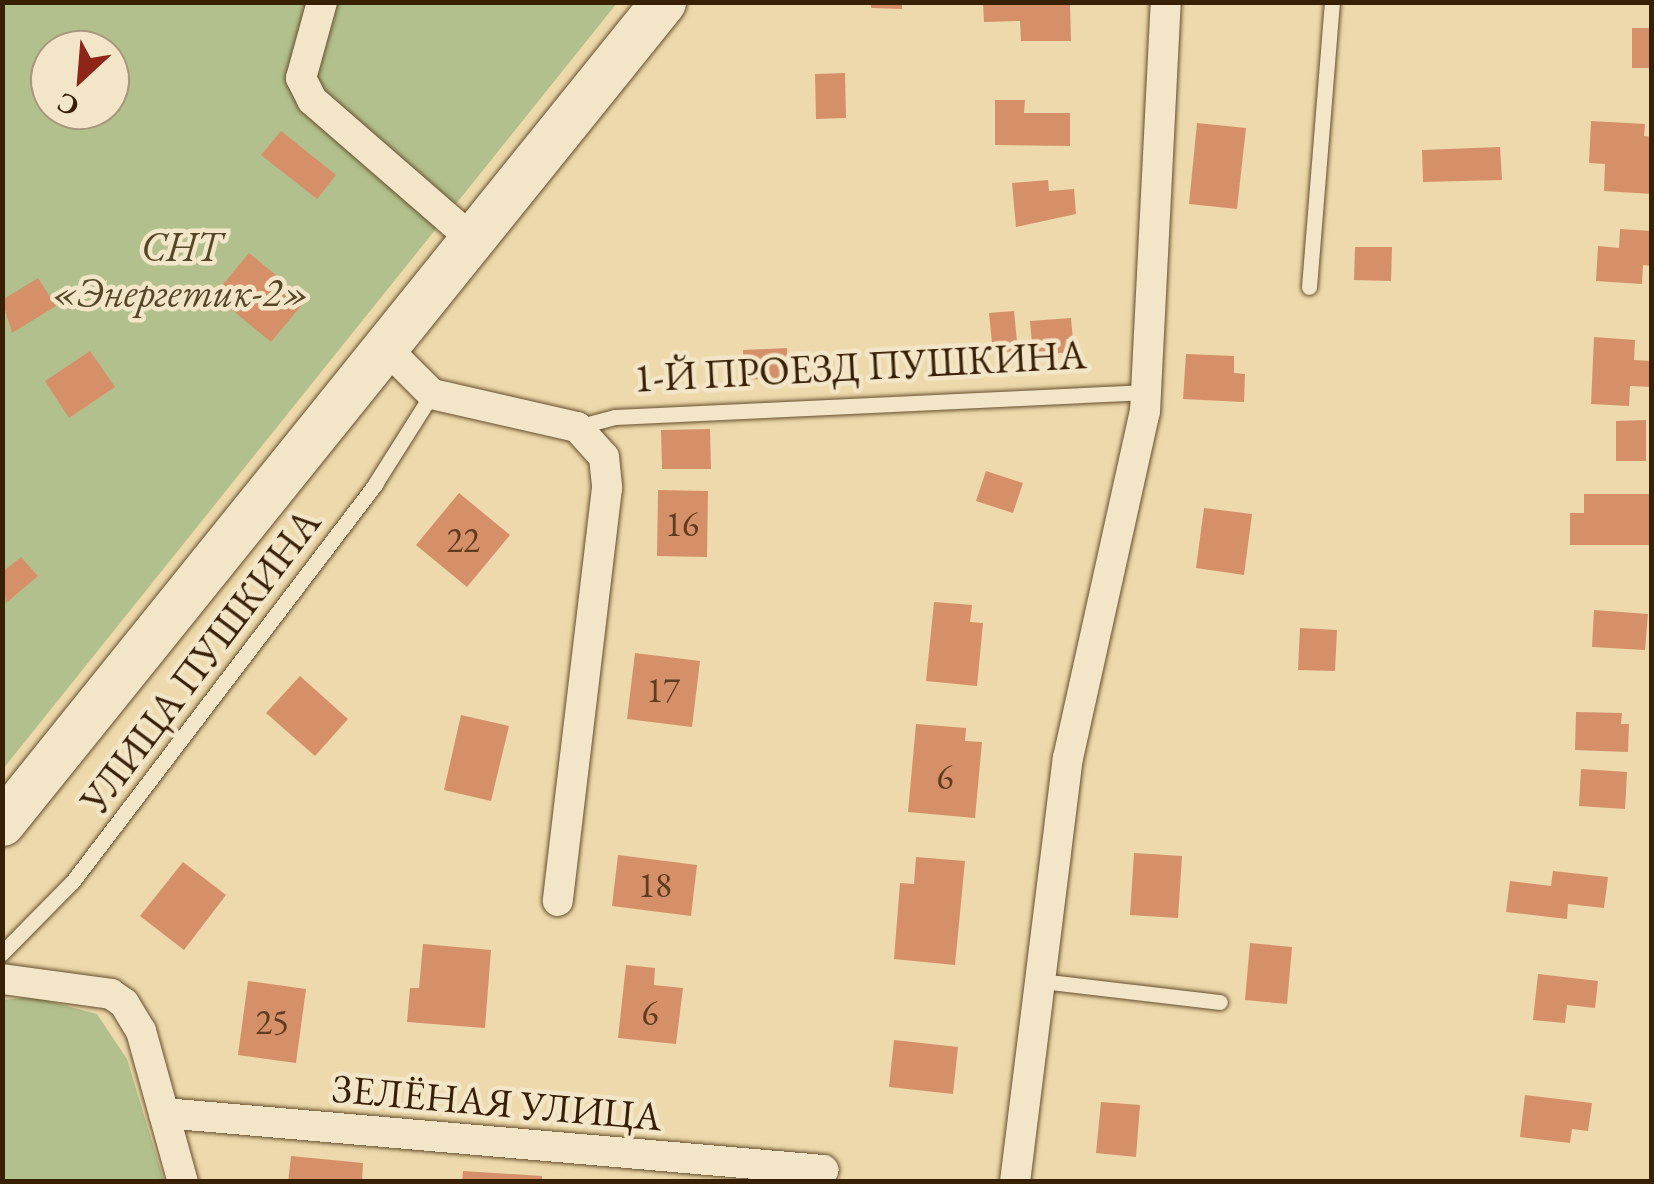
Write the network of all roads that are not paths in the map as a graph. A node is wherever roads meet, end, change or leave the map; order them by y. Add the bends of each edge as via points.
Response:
1 (322, 2) edge
2 (663, 2) edge
3 (1166, 2) edge
4 (1332, 2) edge
5 (471, 238) junction
6 (1310, 287) dead end
7 (384, 346) junction
8 (1146, 392) junction
9 (432, 394) junction
10 (577, 427) junction
11 (2, 824) edge
12 (558, 902) dead end
13 (2, 953) edge
14 (2, 979) edge
15 (1041, 981) junction
16 (1220, 1002) dead end
17 (164, 1113) junction
18 (824, 1170) dead end
19 (183, 1182) edge
20 (1015, 1182) edge

1 - 5 street via 301,78 312,100
2 - 5 main road
3 - 8 street
4 - 6 lane
5 - 7 main road
7 - 9 street
7 - 11 main road
8 - 10 lane, 1-Й ПРОЕЗД ПУШКИНА via 615,417
8 - 15 street via 1138,467 1100,595 1068,758
9 - 10 street, 1-Й ПРОЕЗД ПУШКИНА
9 - 13 lane, УЛИЦА ПУШКИНА via 376,484 73,881
10 - 12 street, 1-Й ПРОЕЗД ПУШКИНА via 604,457 607,488
14 - 17 street via 111,994 124,1004 141,1032
15 - 16 lane
15 - 20 street
17 - 18 street, ЗЕЛЁНАЯ УЛИЦА
17 - 19 street

